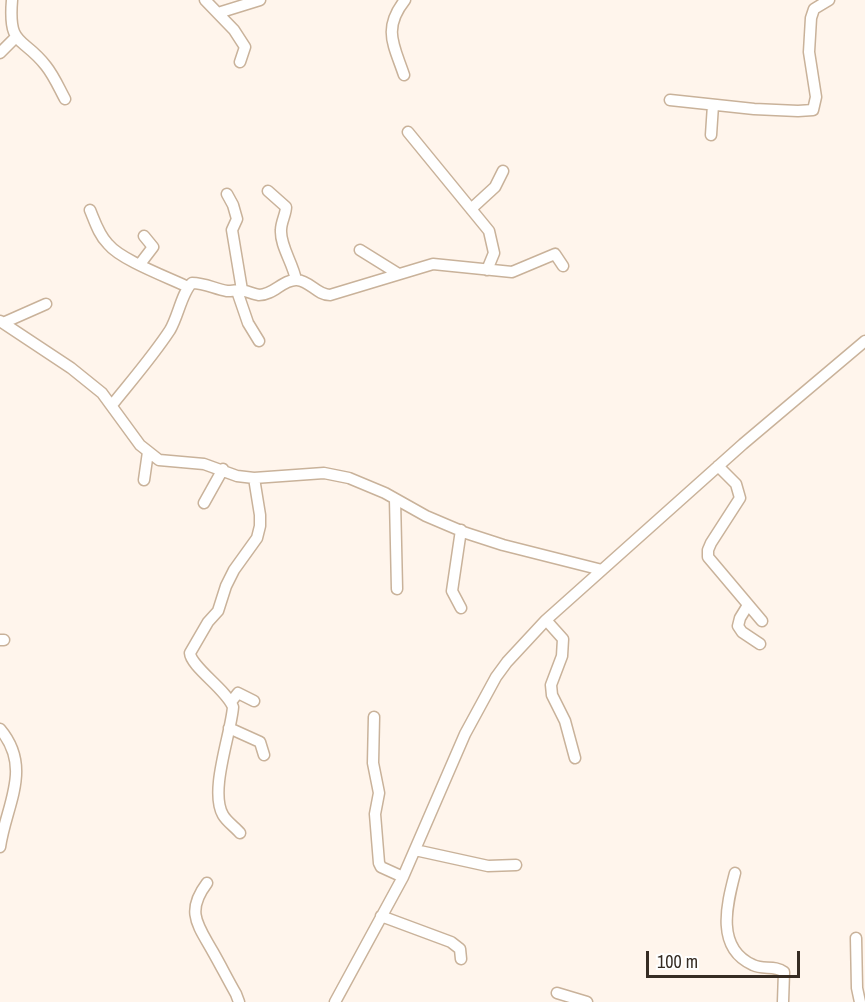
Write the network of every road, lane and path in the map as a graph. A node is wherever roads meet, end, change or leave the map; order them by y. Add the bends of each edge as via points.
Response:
1 (12, 0) edge
2 (205, 0) edge
3 (260, 0) edge
4 (405, 0) edge
5 (813, 0) edge
6 (827, 1) edge
7 (218, 14) junction
8 (16, 37) junction
9 (0, 53) edge
10 (240, 62) dead end
11 (404, 75) dead end
12 (65, 99) dead end
13 (670, 100) dead end
14 (713, 105) junction
15 (408, 132) dead end
16 (711, 135) dead end
17 (503, 171) dead end
18 (268, 191) dead end
19 (227, 194) dead end
20 (471, 209) junction
21 (90, 210) dead end
22 (144, 236) dead end
23 (360, 250) dead end
24 (140, 264) junction
25 (562, 266) dead end
26 (487, 270) junction
27 (398, 273) junction
28 (296, 280) junction
29 (188, 287) junction
30 (239, 290) junction
31 (46, 304) dead end
32 (2, 322) edge
33 (259, 340) dead end
34 (865, 341) edge
35 (112, 405) junction
36 (147, 452) junction
37 (718, 466) junction
38 (223, 469) junction
39 (254, 478) junction
40 (144, 480) dead end
41 (395, 499) junction
42 (204, 503) dead end
43 (461, 530) junction
44 (602, 570) junction
45 (396, 589) dead end
46 (748, 605) junction
47 (461, 608) dead end
48 (546, 620) junction
49 (762, 621) dead end
50 (760, 644) dead end
51 (255, 701) dead end
52 (231, 702) junction
53 (374, 717) dead end
54 (229, 728) junction
55 (0, 729) edge
56 (264, 755) dead end
57 (575, 758) dead end
58 (240, 832) dead end
59 (0, 847) edge
60 (415, 850) junction
61 (516, 865) dead end
62 (735, 873) dead end
63 (403, 877) junction
64 (207, 883) dead end
65 (381, 916) junction
66 (856, 938) dead end
67 (461, 959) dead end
68 (557, 993) dead end
69 (865, 996) edge
70 (239, 1002) edge
71 (335, 1002) edge
72 (587, 1002) edge
73 (783, 1002) edge
74 (862, 1002) edge

1 - 8 street
2 - 7 street
3 - 7 street
4 - 11 street via 391,28
5 - 6 street
6 - 14 street via 814,9 811,18 809,52 816,91 813,110
7 - 10 street via 245,47
8 - 9 street
8 - 12 street via 46,65
13 - 14 street
14 - 16 street
15 - 20 street
17 - 20 street via 495,188
18 - 28 street via 286,207 281,236
19 - 30 street via 237,219 232,230
20 - 26 street via 489,231 492,242 494,253
21 - 24 street via 108,246
22 - 24 street via 153,247
23 - 27 street
24 - 29 street
25 - 26 street via 555,254 512,272
26 - 27 street via 433,264
27 - 28 street via 330,295
28 - 30 street via 267,294
29 - 30 street via 201,283
29 - 35 street via 170,330
30 - 33 street via 248,323
31 - 32 street
32 - 35 street via 71,368
34 - 37 street
35 - 36 street
36 - 38 street via 159,460
36 - 40 street
37 - 44 street
37 - 46 street via 736,484 740,498 711,543 708,557
38 - 39 street
38 - 42 street
39 - 41 street via 324,473 350,478
39 - 52 street via 260,515 257,538 234,570 218,611 190,653
41 - 43 street
41 - 45 street
43 - 44 street
43 - 47 street via 452,591
44 - 48 street
46 - 49 street
46 - 50 street via 738,626
48 - 57 street via 563,639 552,695
48 - 60 street via 490,687
51 - 52 street via 238,693
52 - 54 street
53 - 63 street via 379,863
54 - 56 street via 260,742
54 - 58 street via 219,802 223,816
55 - 59 street via 13,752 17,774
60 - 61 street via 488,866
60 - 63 street
62 - 73 street via 726,916 733,947 754,966 784,972
63 - 65 street
64 - 70 street via 198,895 198,926
65 - 67 street via 451,942 460,949
65 - 71 street
66 - 74 street via 857,988
68 - 72 street
69 - 74 street

